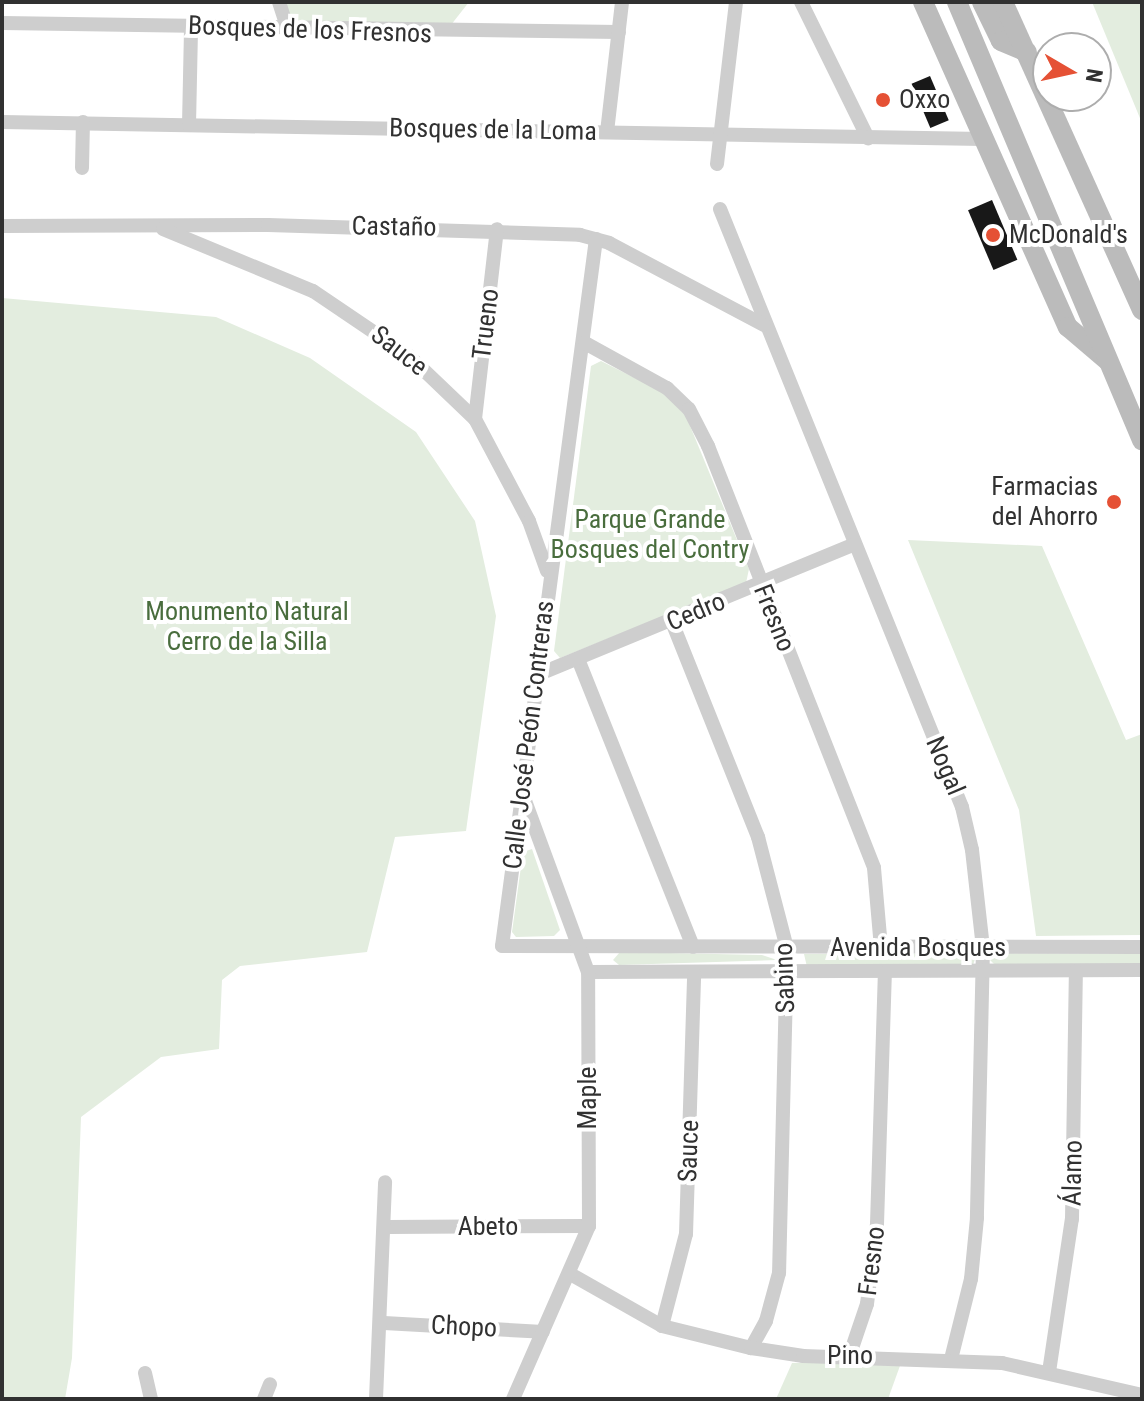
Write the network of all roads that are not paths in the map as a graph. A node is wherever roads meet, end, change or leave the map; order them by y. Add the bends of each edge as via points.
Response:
1 (279, 2) edge
2 (622, 2) edge
3 (736, 2) edge
4 (801, 2) edge
5 (923, 2) edge
6 (938, 2) edge
7 (957, 2) edge
8 (982, 2) edge
9 (1003, 2) edge
10 (2, 23) edge
11 (191, 26) junction
12 (288, 29) junction
13 (619, 32) junction
14 (1027, 52) junction
15 (973, 115) junction
16 (2, 122) edge
17 (83, 122) junction
18 (189, 125) junction
19 (607, 132) junction
20 (720, 135) junction
21 (868, 138) junction
22 (983, 139) junction
23 (717, 164) dead end
24 (82, 168) dead end
25 (720, 209) dead end
26 (2, 226) edge
27 (155, 226) junction
28 (497, 229) junction
29 (596, 239) junction
30 (1142, 310) edge
31 (764, 325) junction
32 (585, 343) junction
33 (1108, 361) junction
34 (475, 419) junction
35 (1142, 441) edge
36 (853, 545) junction
37 (549, 576) junction
38 (760, 585) junction
39 (672, 622) junction
40 (578, 659) junction
41 (537, 675) junction
42 (522, 793) junction
43 (502, 946) joint
44 (582, 946) junction
45 (693, 947) junction
46 (1142, 947) edge
47 (787, 948) junction
48 (881, 948) junction
49 (983, 948) junction
50 (1142, 970) edge
51 (1076, 971) junction
52 (588, 972) junction
53 (788, 972) junction
54 (982, 972) junction
55 (885, 973) junction
56 (694, 974) junction
57 (385, 1182) dead end
58 (589, 1226) junction
59 (388, 1227) junction
60 (572, 1275) junction
61 (384, 1323) junction
62 (662, 1326) junction
63 (543, 1332) junction
64 (751, 1348) junction
65 (850, 1354) junction
66 (951, 1359) junction
67 (1049, 1372) junction
68 (145, 1373) dead end
69 (270, 1384) dead end
70 (1141, 1396) edge
71 (151, 1399) edge
72 (264, 1399) edge
73 (376, 1399) edge
74 (513, 1399) edge

1 - 12 street
2 - 13 street
3 - 20 street
4 - 21 street
5 - 15 main road
6 - 15 main road via 969,78
7 - 33 main road
8 - 14 main road via 1001,41
9 - 14 main road
10 - 11 street, Bosques de los Fresnos
11 - 12 street, Bosques de los Fresnos
11 - 18 street
12 - 13 street, Bosques de los Fresnos
13 - 19 street
14 - 30 main road
15 - 22 main road
16 - 17 street, Bosques de la Loma
17 - 18 street, Bosques de la Loma
17 - 24 street
18 - 19 street, Bosques de la Loma
19 - 20 street, Bosques de la Loma
20 - 21 street, Bosques de la Loma
20 - 23 street
21 - 22 street, Bosques de la Loma
22 - 33 main road via 1068,327
25 - 31 street, Nogal
26 - 27 street, Castaño
27 - 28 street, Castaño
27 - 34 street, Sauce via 313,291 409,356
28 - 29 street, Castaño
28 - 34 street, Trueno
29 - 31 street, Castaño
29 - 32 street, Calle José Peón Contreras
31 - 36 street, Nogal
32 - 37 street, Calle José Peón Contreras
32 - 38 street, Fresno via 667,388 689,409
33 - 35 main road
34 - 37 street, Sauce via 529,521
36 - 38 street, Cedro
36 - 49 street, Nogal via 962,807 980,893
37 - 41 street, Calle José Peón Contreras
38 - 39 street, Cedro
38 - 48 street, Fresno via 874,868
39 - 40 street, Cedro
39 - 47 street, Sabino via 758,837
40 - 41 street, Cedro
40 - 45 street
41 - 42 street, Calle José Peón Contreras
42 - 43 street, Calle José Peón Contreras
42 - 44 street, Maple
43 - 44 street, Avenida Bosques
44 - 45 street, Avenida Bosques
44 - 52 street, Maple
45 - 47 street, Avenida Bosques
46 - 49 street, Avenida Bosques
47 - 48 street, Avenida Bosques
47 - 53 street, Sabino
48 - 49 street, Avenida Bosques
49 - 54 street, Nogal
50 - 51 street, Avenida Bosques
51 - 54 street, Avenida Bosques
51 - 67 street, Álamo via 1072,1219
52 - 56 street, Avenida Bosques
52 - 58 street, Maple
53 - 55 street, Avenida Bosques
53 - 56 street, Avenida Bosques
53 - 64 street, Sabino via 779,1273 766,1321
54 - 55 street, Avenida Bosques
54 - 66 street, Nogal via 977,1218 971,1279
55 - 65 street, Fresno via 877,1224 867,1304
56 - 62 street, Sauce via 686,1234
57 - 59 street
58 - 59 street, Abeto
58 - 60 street, Maple
59 - 61 street
60 - 62 street, Pino
60 - 63 street, Maple
61 - 63 street, Chopo
61 - 73 street
62 - 64 street, Pino
63 - 74 street, Maple
64 - 65 street, Pino via 803,1356
65 - 66 street, Pino
66 - 67 street, Pino
67 - 70 street, Pino
68 - 71 street
69 - 72 street

